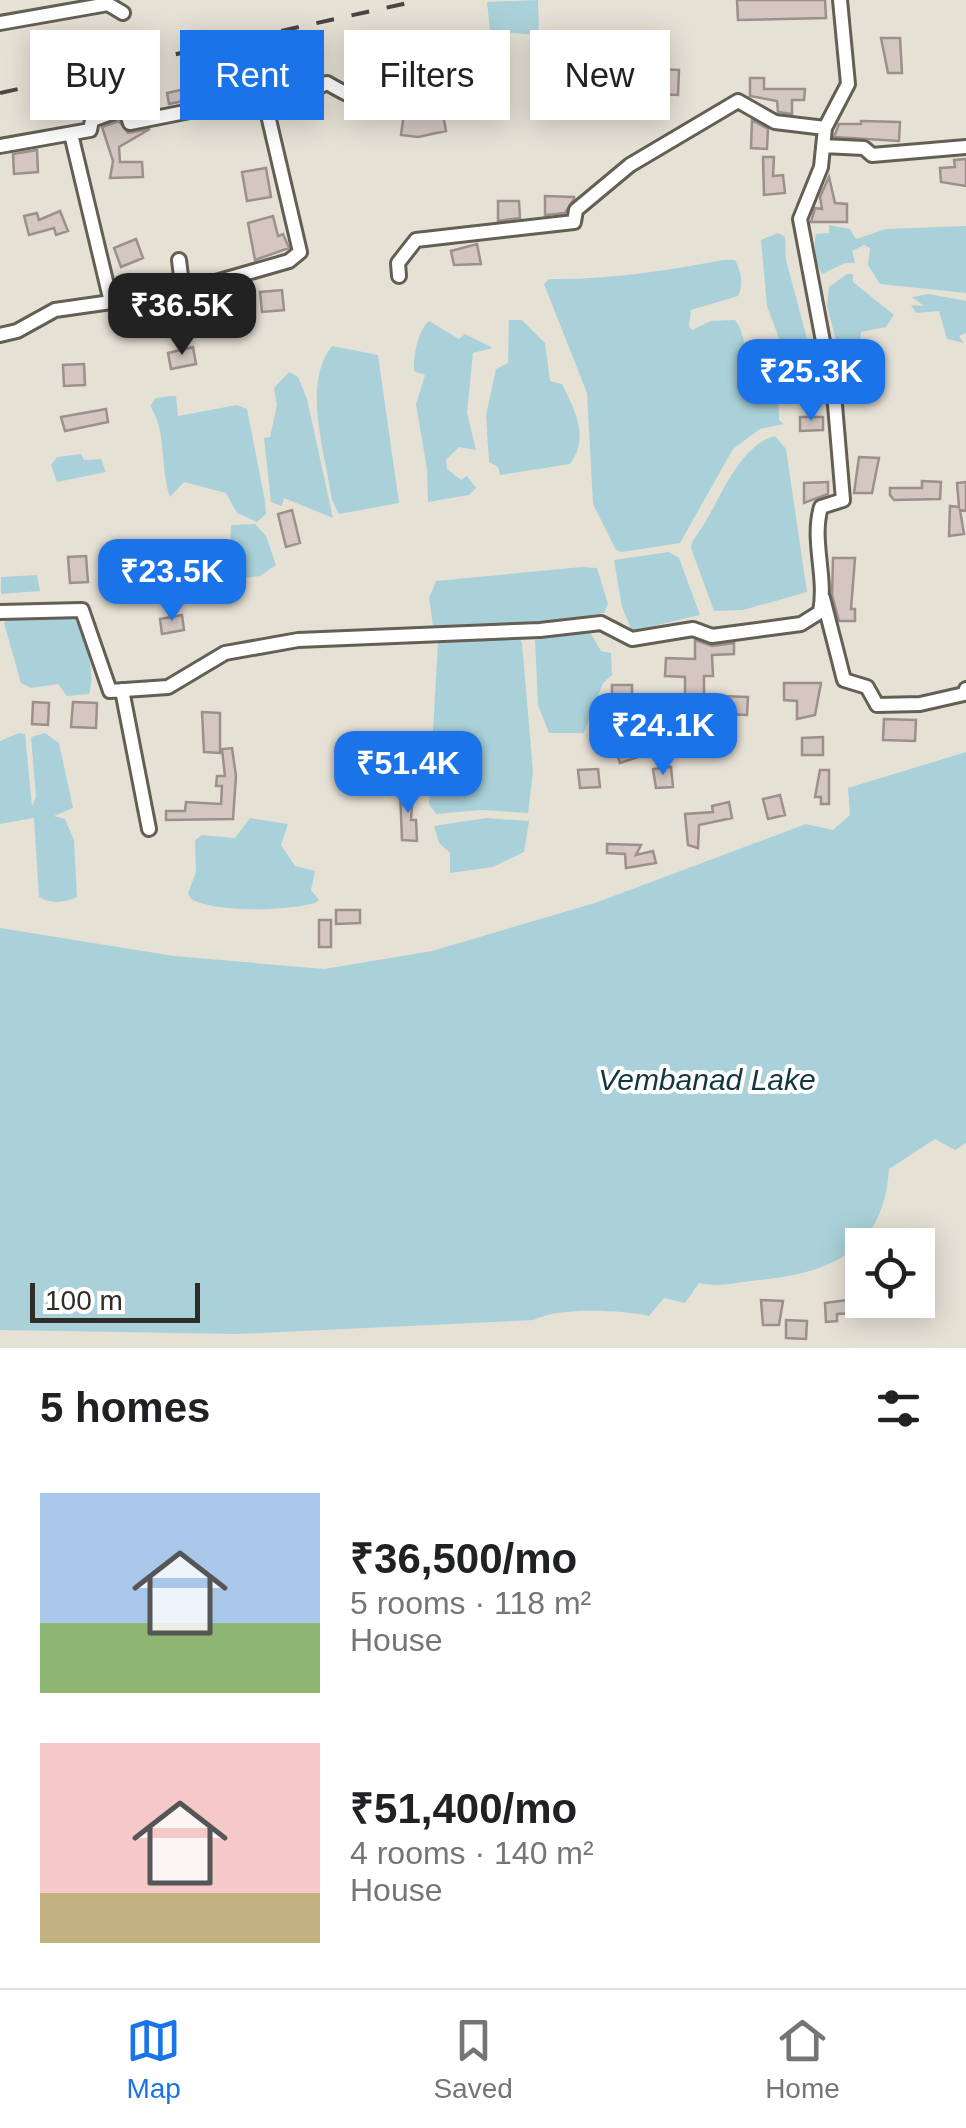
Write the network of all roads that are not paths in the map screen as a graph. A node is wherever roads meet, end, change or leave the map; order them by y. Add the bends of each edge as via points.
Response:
1 (840, 0) edge
2 (122, 13) dead end
3 (0, 23) edge
4 (180, 113) edge
5 (269, 120) edge
6 (825, 128) junction
7 (71, 134) junction
8 (0, 146) edge
9 (823, 146) junction
10 (966, 147) edge
11 (179, 260) dead end
12 (400, 276) dead end
13 (183, 292) junction
14 (110, 302) junction
15 (0, 334) edge
16 (823, 596) junction
17 (0, 612) edge
18 (966, 689) edge
19 (122, 690) junction
20 (149, 828) dead end

1 - 6 street via 848,84
2 - 3 street via 108,4
4 - 7 street via 130,123 125,108
5 - 13 street via 300,252 289,262
6 - 9 street
6 - 12 street via 775,122 738,101 630,164 576,210 574,222 416,240 398,263
7 - 8 street
7 - 14 street
9 - 10 street via 872,154
9 - 16 street via 800,219 835,405 843,500 820,507 815,526
11 - 13 street
13 - 14 street via 132,306
14 - 15 street via 56,310
16 - 18 street via 844,680 867,686 877,705 920,704
16 - 19 street via 820,612 801,624 712,636 693,630 632,639 601,622 298,640 226,653 168,687
17 - 19 street via 82,610 110,691
19 - 20 street

